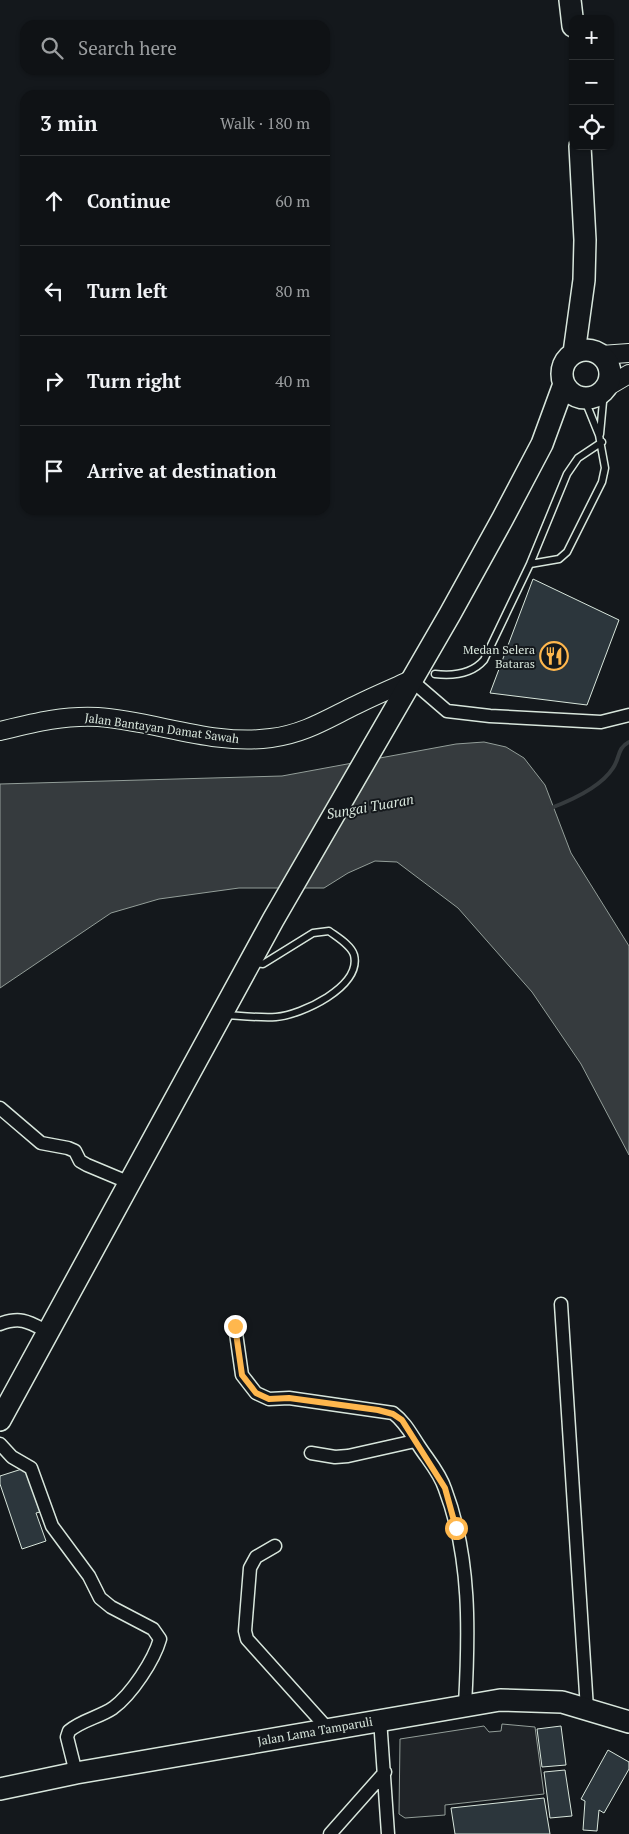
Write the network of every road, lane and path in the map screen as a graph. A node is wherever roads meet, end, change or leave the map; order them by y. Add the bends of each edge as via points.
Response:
1 (570, 0) edge
2 (572, 15) edge
3 (580, 150) edge
4 (583, 293) junction
5 (574, 353) junction
6 (599, 353) junction
7 (629, 353) edge
8 (629, 374) edge
9 (564, 384) junction
10 (605, 389) junction
11 (582, 398) junction
12 (601, 439) junction
13 (542, 444) junction
14 (530, 564) junction
15 (435, 674) dead end
16 (411, 680) junction
17 (629, 715) edge
18 (0, 731) edge
19 (251, 960) junction
20 (222, 1015) junction
21 (0, 1108) edge
22 (130, 1183) junction
23 (561, 1304) dead end
24 (0, 1324) edge
25 (235, 1326) dead end
26 (48, 1332) junction
27 (0, 1420) edge
28 (415, 1441) junction
29 (0, 1444) edge
30 (311, 1453) dead end
31 (275, 1546) dead end
32 (465, 1705) junction
33 (587, 1708) junction
34 (380, 1719) junction
35 (629, 1722) edge
36 (328, 1729) junction
37 (385, 1772) junction
38 (76, 1773) junction
39 (0, 1789) edge
40 (330, 1834) edge
41 (388, 1834) edge

1 - 2 highway
3 - 4 highway via 585,240
4 - 5 highway
4 - 6 highway
5 - 6 highway via 584,350
5 - 9 highway via 563,367
6 - 7 street
6 - 10 highway via 608,363 610,372
8 - 10 street
9 - 11 highway
9 - 13 highway
10 - 11 highway via 591,398
10 - 12 lane
11 - 12 lane
11 - 13 highway
12 - 14 lane via 578,458 567,474
12 - 14 lane via 605,475 567,552 559,559
13 - 16 highway
14 - 15 lane via 484,660 467,672
16 - 17 street via 446,711 601,722
16 - 18 street, Jalan Bantayan Damat Sawah via 316,726 269,739 243,740 99,717 66,716
16 - 19 highway
19 - 20 highway
19 - 20 lane via 258,965 263,964 313,934 329,931 345,942 354,954 354,966 344,985 318,1004 277,1017
20 - 22 highway
21 - 22 street via 41,1143 75,1151 86,1165
22 - 26 highway
23 - 33 street
24 - 26 street via 25,1320
25 - 28 street via 242,1375 256,1393 269,1399 289,1398 393,1414 402,1420
26 - 27 highway
28 - 30 street via 348,1456
28 - 32 street via 445,1488 465,1574 468,1640
29 - 38 street via 12,1457 31,1468 52,1526 89,1576 100,1598 153,1629 160,1639 157,1652 127,1696 112,1708 69,1731 67,1737
31 - 36 street via 256,1558 250,1568 247,1639
32 - 33 highway, Jalan Lama Tamparuli via 521,1699 562,1702
32 - 34 highway, Jalan Lama Tamparuli
33 - 35 highway, Jalan Lama Tamparuli
34 - 36 highway, Jalan Lama Tamparuli
34 - 37 street
36 - 38 highway, Jalan Lama Tamparuli
37 - 40 street
37 - 41 street
38 - 39 highway, Jalan Lama Tamparuli

